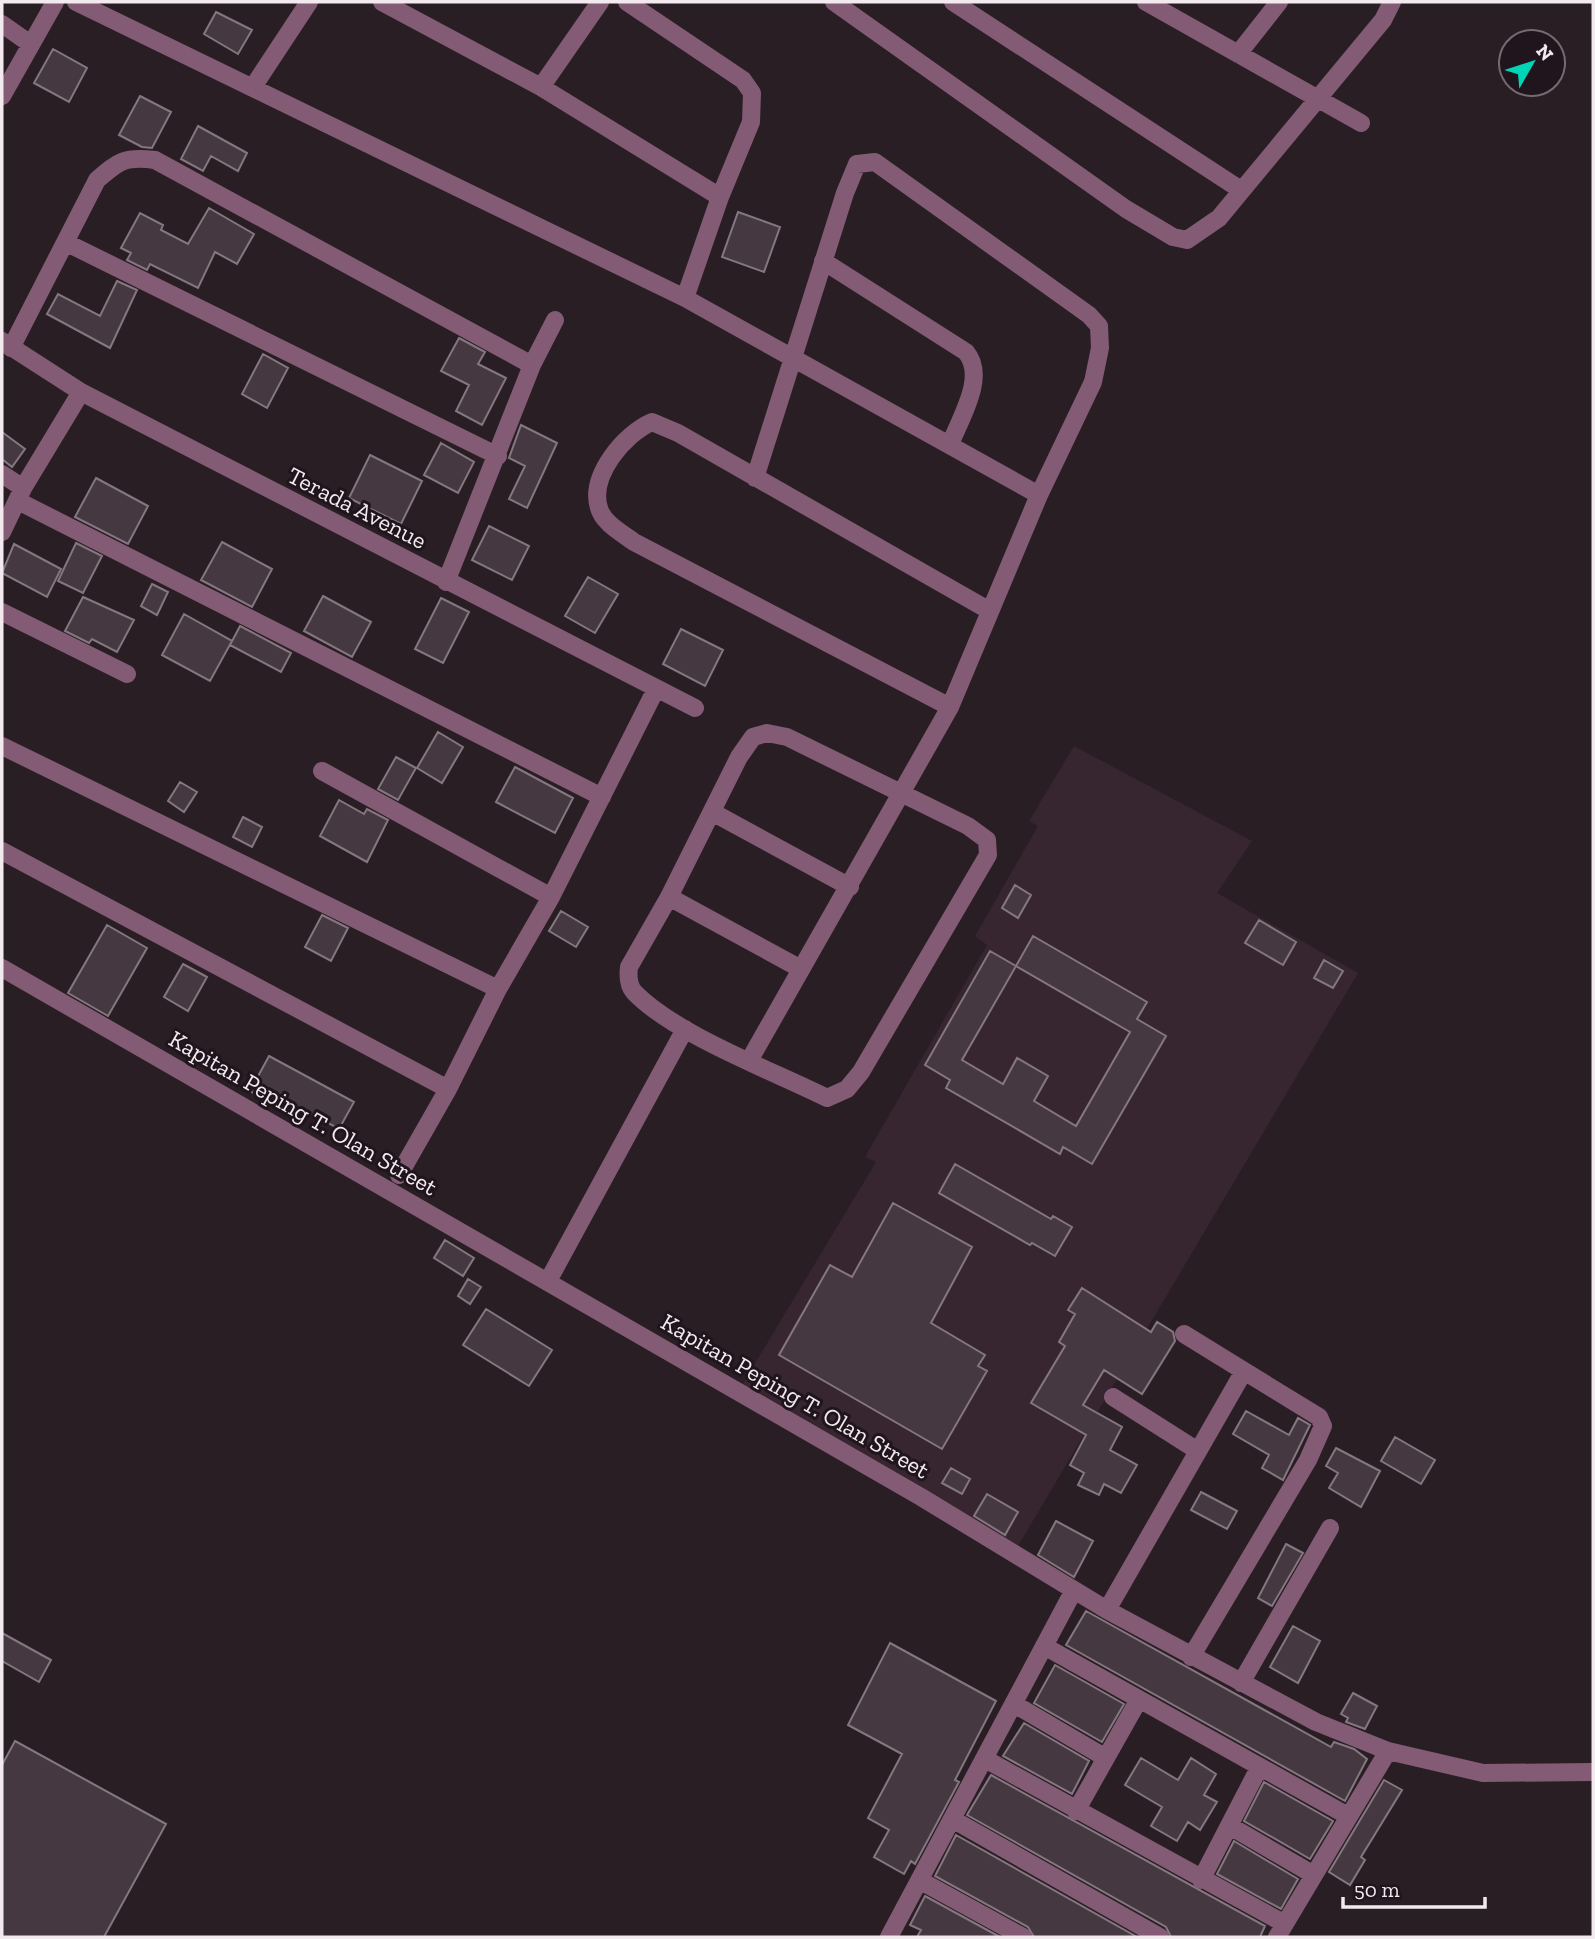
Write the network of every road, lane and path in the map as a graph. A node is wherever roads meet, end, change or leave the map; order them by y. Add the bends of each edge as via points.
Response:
1 (55, 2) edge
2 (76, 2) edge
3 (382, 2) edge
4 (600, 2) edge
5 (627, 2) edge
6 (834, 2) edge
7 (953, 2) edge
8 (1146, 2) edge
9 (1279, 2) edge
10 (1392, 2) edge
11 (304, 3) edge
12 (2, 24) edge
13 (29, 43) junction
14 (1238, 54) junction
15 (253, 87) junction
16 (541, 87) junction
17 (2, 96) edge
18 (1317, 97) junction
19 (1361, 123) dead end
20 (1241, 190) junction
21 (720, 197) junction
22 (66, 243) junction
23 (823, 261) junction
24 (685, 298) junction
25 (555, 320) dead end
26 (6, 344) edge
27 (794, 358) junction
28 (532, 365) junction
29 (81, 392) junction
30 (950, 445) junction
31 (498, 456) junction
32 (2, 474) edge
33 (755, 478) junction
34 (20, 494) junction
35 (1039, 495) junction
36 (2, 532) edge
37 (446, 582) junction
38 (990, 611) junction
39 (2, 612) edge
40 (127, 674) dead end
41 (656, 688) junction
42 (950, 706) junction
43 (695, 708) dead end
44 (2, 746) edge
45 (322, 771) dead end
46 (903, 794) junction
47 (602, 797) junction
48 (712, 813) junction
49 (2, 851) edge
50 (850, 887) junction
51 (551, 897) junction
52 (669, 897) junction
53 (2, 968) edge
54 (801, 969) junction
55 (498, 989) junction
56 (685, 1028) junction
57 (749, 1061) junction
58 (447, 1089) junction
59 (399, 1175) dead end
60 (548, 1282) junction
61 (1184, 1334) dead end
62 (1244, 1371) junction
63 (1112, 1397) dead end
64 (1198, 1451) junction
65 (1330, 1528) dead end
66 (1074, 1590) junction
67 (1107, 1610) junction
68 (1044, 1646) junction
69 (1191, 1657) junction
70 (1241, 1684) junction
71 (1138, 1701) junction
72 (1014, 1704) junction
73 (1388, 1751) junction
74 (1107, 1758) junction
75 (985, 1759) junction
76 (1259, 1769) junction
77 (1593, 1772) edge
78 (1076, 1811) junction
79 (1348, 1816) junction
80 (952, 1819) junction
81 (1230, 1826) junction
82 (1314, 1875) junction
83 (1201, 1880) junction
84 (921, 1881) junction
85 (1281, 1931) edge
86 (889, 1937) edge
87 (1023, 1937) edge
88 (1160, 1937) edge

1 - 13 street
2 - 15 street
3 - 16 street
4 - 16 street
5 - 21 street via 743,80 751,93 751,122
6 - 20 street via 1126,209 1173,237 1187,240 1219,218
7 - 20 street
8 - 14 street
9 - 14 street
10 - 18 street via 1383,20
11 - 15 street
12 - 13 street
13 - 17 street
14 - 18 street
15 - 24 street
16 - 21 street
18 - 19 street
18 - 20 street
21 - 24 street
22 - 26 street
22 - 28 street via 97,180 132,157 155,160
22 - 31 street
23 - 27 street
23 - 30 street via 966,352 974,362 975,378
23 - 35 street via 857,164 875,162 1099,326 1093,382
24 - 27 street
25 - 28 street
26 - 29 street, Terada Avenue
27 - 30 street
27 - 33 street
28 - 31 street
29 - 34 street
29 - 37 street, Terada Avenue
30 - 35 street
31 - 37 street
32 - 34 street
33 - 38 street
33 - 42 street via 652,422 636,429 618,449 596,489 599,511 634,542
34 - 36 street
34 - 47 street
35 - 38 street
37 - 41 street, Terada Avenue
38 - 42 street
39 - 40 street
41 - 43 street, Terada Avenue
41 - 47 street
42 - 46 street
44 - 55 street
45 - 51 street
46 - 48 street via 787,737 766,733 753,737 739,757
46 - 50 street
46 - 57 street via 968,826 987,840 988,855 847,1089 827,1098
47 - 51 street
48 - 50 street
48 - 52 street
49 - 58 street
50 - 54 street
51 - 55 street
52 - 54 street
52 - 56 street via 629,967 628,977 632,990
53 - 60 street, Kapitan Peping T. Olan Street
54 - 57 street
55 - 58 street
56 - 57 street
56 - 60 street
58 - 59 street
60 - 66 street, Kapitan Peping T. Olan Street
61 - 62 street
62 - 64 street
62 - 69 street via 1319,1417 1323,1426 1308,1460
63 - 64 street
64 - 67 street
65 - 70 street
66 - 67 street, Kapitan Peping T. Olan Street
66 - 68 street
67 - 69 street, Kapitan Peping T. Olan Street
68 - 71 street
68 - 72 street
69 - 70 street, Kapitan Peping T. Olan Street
70 - 73 street, Kapitan Peping T. Olan Street
71 - 74 street
71 - 76 street
72 - 74 street
72 - 75 street
73 - 77 street, Kapitan Peping T. Olan Street via 1483,1773
73 - 79 street
74 - 78 street
75 - 78 street
75 - 80 street
76 - 79 street
76 - 81 street
78 - 83 street
79 - 82 street
80 - 84 street
80 - 88 street
81 - 82 street
81 - 83 street
82 - 85 street
83 - 85 street
84 - 86 street
84 - 87 street

